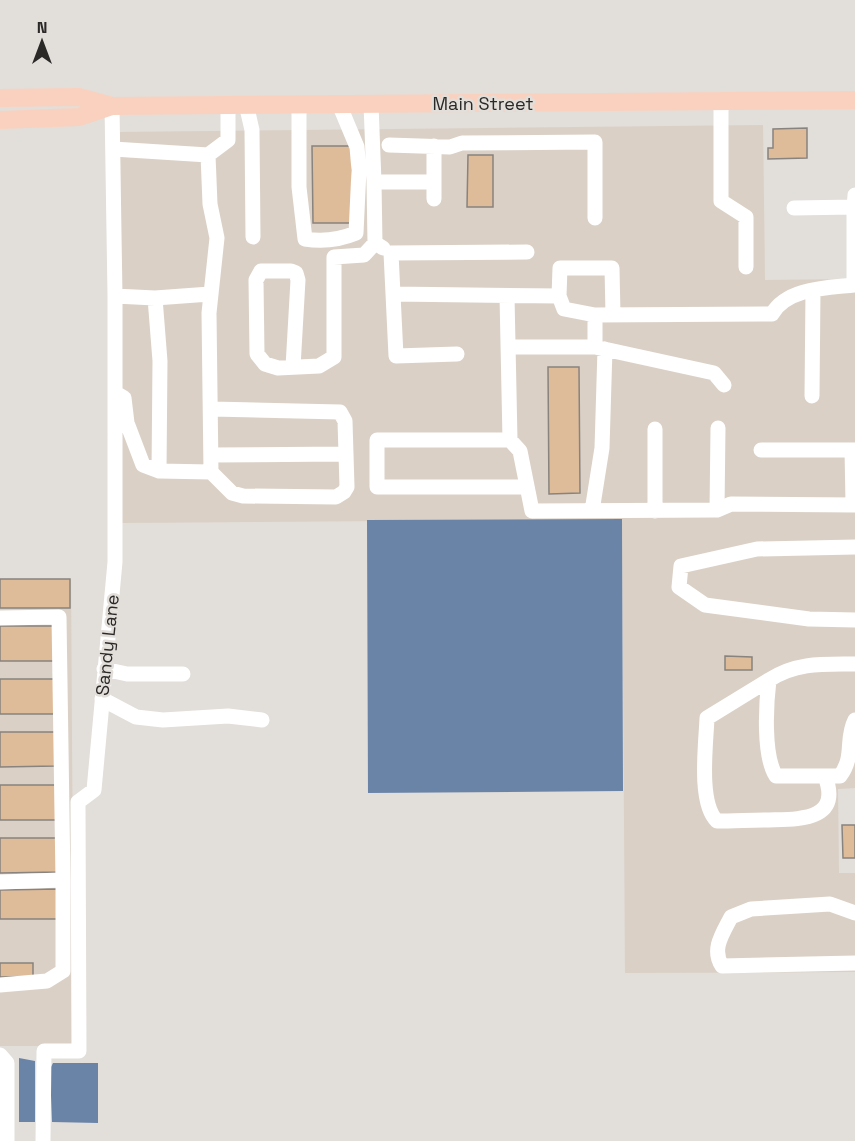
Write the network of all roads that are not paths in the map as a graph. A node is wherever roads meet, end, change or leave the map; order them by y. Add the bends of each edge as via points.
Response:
1 (0, 98) edge
2 (855, 100) edge
3 (721, 101) junction
4 (237, 104) junction
5 (299, 104) junction
6 (339, 104) junction
7 (371, 104) junction
8 (112, 106) junction
9 (0, 120) edge
10 (389, 145) dead end
11 (434, 146) junction
12 (112, 149) junction
13 (208, 155) junction
14 (374, 182) junction
15 (434, 182) junction
16 (434, 199) dead end
17 (854, 201) edge
18 (794, 208) dead end
19 (595, 218) dead end
20 (253, 237) dead end
21 (375, 243) junction
22 (527, 252) dead end
23 (391, 253) junction
24 (746, 267) dead end
25 (813, 291) junction
26 (210, 294) junction
27 (393, 294) junction
28 (115, 296) junction
29 (507, 296) junction
30 (559, 296) junction
31 (155, 298) junction
32 (594, 315) junction
33 (613, 315) junction
34 (508, 347) junction
35 (600, 348) junction
36 (457, 354) dead end
37 (293, 367) junction
38 (724, 385) dead end
39 (115, 393) junction
40 (812, 396) dead end
41 (212, 409) junction
42 (718, 428) dead end
43 (655, 429) dead end
44 (510, 440) junction
45 (761, 450) dead end
46 (854, 450) edge
47 (346, 454) junction
48 (211, 455) junction
49 (159, 471) junction
50 (211, 472) junction
51 (527, 487) junction
52 (854, 504) edge
53 (717, 510) junction
54 (655, 511) junction
55 (592, 512) junction
56 (855, 547) edge
57 (0, 618) edge
58 (855, 620) edge
59 (855, 664) edge
60 (104, 669) junction
61 (183, 674) dead end
62 (769, 680) junction
63 (102, 699) junction
64 (262, 720) dead end
65 (855, 720) edge
66 (825, 776) junction
67 (63, 880) junction
68 (0, 882) edge
69 (855, 913) edge
70 (855, 963) edge
71 (0, 985) edge
72 (0, 1055) edge
73 (3, 1106) edge
74 (7, 1141) edge
75 (43, 1141) edge

1 - 8 main road, Main Street via 79,97
2 - 3 main road, Main Street
3 - 7 main road, Main Street
3 - 24 street via 721,201 746,217
4 - 5 main road, Main Street
4 - 8 main road, Main Street
4 - 13 street via 228,140
4 - 20 street via 252,130
5 - 6 main road, Main Street
5 - 6 street via 302,231 305,239 318,241 356,233 360,170 357,147
6 - 7 main road, Main Street
7 - 14 street
8 - 9 main road, Main Street via 79,117
8 - 12 street, Sandy Lane
10 - 11 street
11 - 15 street
11 - 19 street via 595,142
12 - 13 street
12 - 28 street, Sandy Lane
13 - 26 street via 210,204 217,238
14 - 15 street
14 - 21 street
15 - 16 street
17 - 18 street
17 - 25 street via 854,285
21 - 23 street
21 - 37 street via 364,255 334,257 334,357 319,366
22 - 23 street
23 - 27 street
25 - 33 street via 788,297 772,314
25 - 40 street
26 - 31 street
26 - 41 street
27 - 29 street
27 - 36 street via 396,356
28 - 31 street
28 - 39 street, Sandy Lane
29 - 30 street
29 - 34 street
30 - 32 street via 564,309
30 - 33 street via 560,268 612,268
31 - 49 street
32 - 33 street
32 - 35 street
34 - 35 street
34 - 44 street
35 - 38 street via 714,373
35 - 55 street via 602,448
37 - 37 street via 265,364 257,354 256,280 261,271 296,273
39 - 49 street via 124,398 127,423 143,465
39 - 60 street, Sandy Lane via 115,562
41 - 47 street via 340,412 345,421
41 - 48 street
42 - 53 street
43 - 54 street
44 - 51 street via 519,451
44 - 51 street via 377,440 377,487
45 - 46 street
46 - 52 street
47 - 48 street
47 - 50 street via 347,487 336,496 243,496 232,493
48 - 50 street
49 - 50 street
51 - 55 street via 532,511
52 - 53 street via 731,504
53 - 54 street
54 - 55 street
56 - 58 street via 757,549 716,556 681,566 679,587 705,605 809,619
57 - 67 street via 59,617
59 - 62 street via 810,664 784,670
60 - 61 street via 127,674
60 - 63 street, Sandy Lane
62 - 66 street via 767,701 772,769 776,776
62 - 66 street via 707,718 709,813 717,821 807,818 821,812 827,804 830,790
63 - 64 street via 135,717
63 - 75 street, Sandy Lane via 94,790 78,802 79,1051 44,1051
65 - 66 street via 848,768 840,776
67 - 68 street
67 - 71 street via 63,972 47,981
69 - 70 street via 830,904 751,909 731,917 717,946 722,966
72 - 73 street via 7,1063
73 - 74 street

